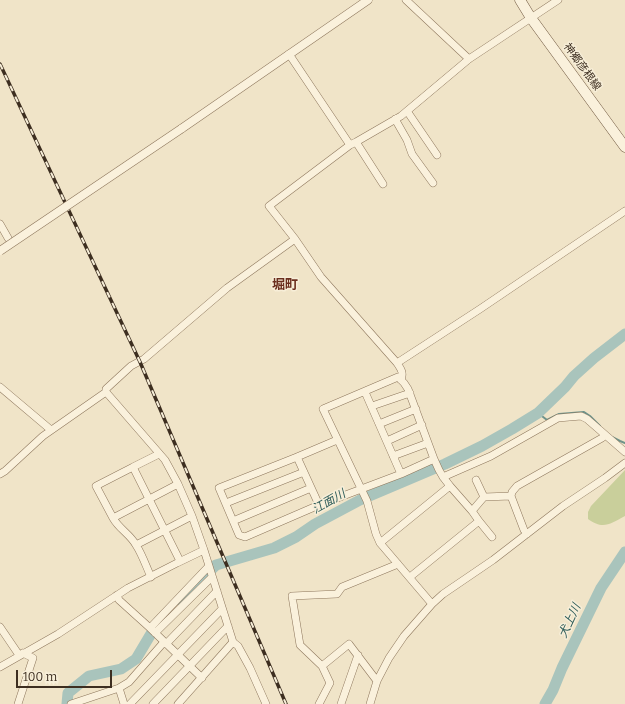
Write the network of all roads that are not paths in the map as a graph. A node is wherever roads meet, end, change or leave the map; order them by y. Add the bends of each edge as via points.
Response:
1 (368, 0) edge
2 (406, 0) edge
3 (520, 0) edge
4 (558, 0) edge
5 (531, 18) junction
6 (289, 54) junction
7 (469, 60) junction
8 (407, 110) junction
9 (395, 119) junction
10 (353, 144) junction
11 (625, 147) edge
12 (437, 155) dead end
13 (433, 183) dead end
14 (383, 184) dead end
15 (625, 211) edge
16 (0, 224) edge
17 (8, 238) dead end
18 (294, 239) junction
19 (0, 251) edge
20 (397, 363) junction
21 (401, 380) junction
22 (0, 387) edge
23 (106, 392) junction
24 (365, 392) junction
25 (410, 393) junction
26 (372, 406) junction
27 (416, 409) junction
28 (379, 424) junction
29 (422, 425) junction
30 (51, 430) junction
31 (605, 435) junction
32 (337, 440) junction
33 (387, 441) junction
34 (428, 443) junction
35 (625, 452) edge
36 (159, 454) junction
37 (393, 456) junction
38 (297, 457) junction
39 (625, 464) edge
40 (133, 467) junction
41 (438, 468) junction
42 (304, 472) junction
43 (0, 474) edge
44 (401, 474) junction
45 (476, 480) dead end
46 (178, 484) junction
47 (450, 486) junction
48 (311, 488) junction
49 (362, 492) junction
50 (511, 496) junction
51 (484, 497) junction
52 (149, 499) junction
53 (226, 503) junction
54 (319, 505) junction
55 (472, 511) junction
56 (192, 516) junction
57 (113, 518) junction
58 (479, 521) junction
59 (234, 522) junction
60 (165, 530) junction
61 (527, 534) junction
62 (492, 537) dead end
63 (380, 543) junction
64 (136, 545) junction
65 (204, 550) junction
66 (180, 561) junction
67 (398, 564) junction
68 (209, 566) junction
69 (151, 577) junction
70 (212, 577) junction
71 (410, 577) junction
72 (217, 591) junction
73 (116, 595) junction
74 (432, 604) junction
75 (222, 608) junction
76 (228, 626) junction
77 (0, 627) edge
78 (153, 630) junction
79 (233, 642) junction
80 (165, 643) junction
81 (21, 654) junction
82 (178, 654) junction
83 (358, 655) junction
84 (1, 665) edge
85 (189, 666) junction
86 (322, 666) junction
87 (202, 678) junction
88 (377, 681) junction
89 (119, 688) junction
90 (18, 704) edge
91 (71, 704) edge
92 (124, 704) edge
93 (130, 704) edge
94 (153, 704) edge
95 (178, 704) edge
96 (266, 704) edge
97 (320, 704) edge
98 (342, 704) edge
99 (370, 704) edge

1 - 6 street
2 - 7 street
3 - 5 main road, 神郷彦根線
4 - 5 street
5 - 7 street
5 - 11 main road, 神郷彦根線
6 - 10 street
6 - 19 street, bridge
7 - 8 street
8 - 9 street
8 - 12 street
9 - 10 street
9 - 13 street via 412,154
10 - 14 street
10 - 18 street via 270,206
15 - 20 street
16 - 17 street
18 - 20 street via 321,277
18 - 23 street via 227,288 144,359 131,366 106,389
20 - 21 street via 402,370
21 - 24 street via 398,377
21 - 25 street
22 - 30 street
23 - 30 street
23 - 36 street
24 - 26 street
24 - 32 street via 323,408
25 - 26 street
25 - 27 street
26 - 28 street
27 - 28 street
27 - 29 street
28 - 33 street
29 - 33 street
29 - 34 street
30 - 43 street
31 - 35 street
31 - 41 street via 581,416 558,418 491,456
31 - 50 street via 517,486
32 - 38 street
32 - 49 street
33 - 37 street
34 - 37 street
34 - 41 street
36 - 40 street
36 - 46 street
37 - 44 street
38 - 42 street
38 - 53 street via 219,488
39 - 61 street
40 - 52 street
40 - 57 street via 96,486
41 - 44 street
41 - 47 street
42 - 48 street
42 - 53 street
44 - 49 street
45 - 51 street
46 - 52 street
46 - 56 street
47 - 55 street
47 - 63 street
48 - 54 street
48 - 59 street
49 - 54 street
49 - 63 street
50 - 51 street
50 - 61 street
51 - 55 street
52 - 57 street
52 - 60 street
53 - 59 street
54 - 59 street via 245,537 239,535
55 - 58 street
56 - 60 street
56 - 65 street
57 - 64 street
58 - 62 street
58 - 71 street
60 - 64 street
60 - 66 street
61 - 74 street
63 - 67 street
64 - 69 street
65 - 66 street
65 - 68 street
66 - 69 street
67 - 71 street
67 - 86 street via 342,587 337,594 292,596 300,645
68 - 70 street
68 - 78 street
69 - 73 street
70 - 72 street
70 - 78 street
71 - 74 street
72 - 75 street
72 - 80 street
73 - 78 street
73 - 81 street via 58,634
74 - 88 street via 404,636
75 - 76 street
75 - 82 street
76 - 79 street
76 - 85 street
77 - 81 street
78 - 80 street
79 - 87 street
79 - 96 street via 250,668
80 - 82 street
80 - 89 street via 129,682
81 - 84 street
81 - 90 street via 33,658
82 - 85 street
82 - 93 street
83 - 86 street via 350,644
83 - 88 street
83 - 98 street
85 - 87 street
85 - 94 street
86 - 97 street via 330,683
87 - 95 street
88 - 99 street
89 - 91 street
89 - 92 street

